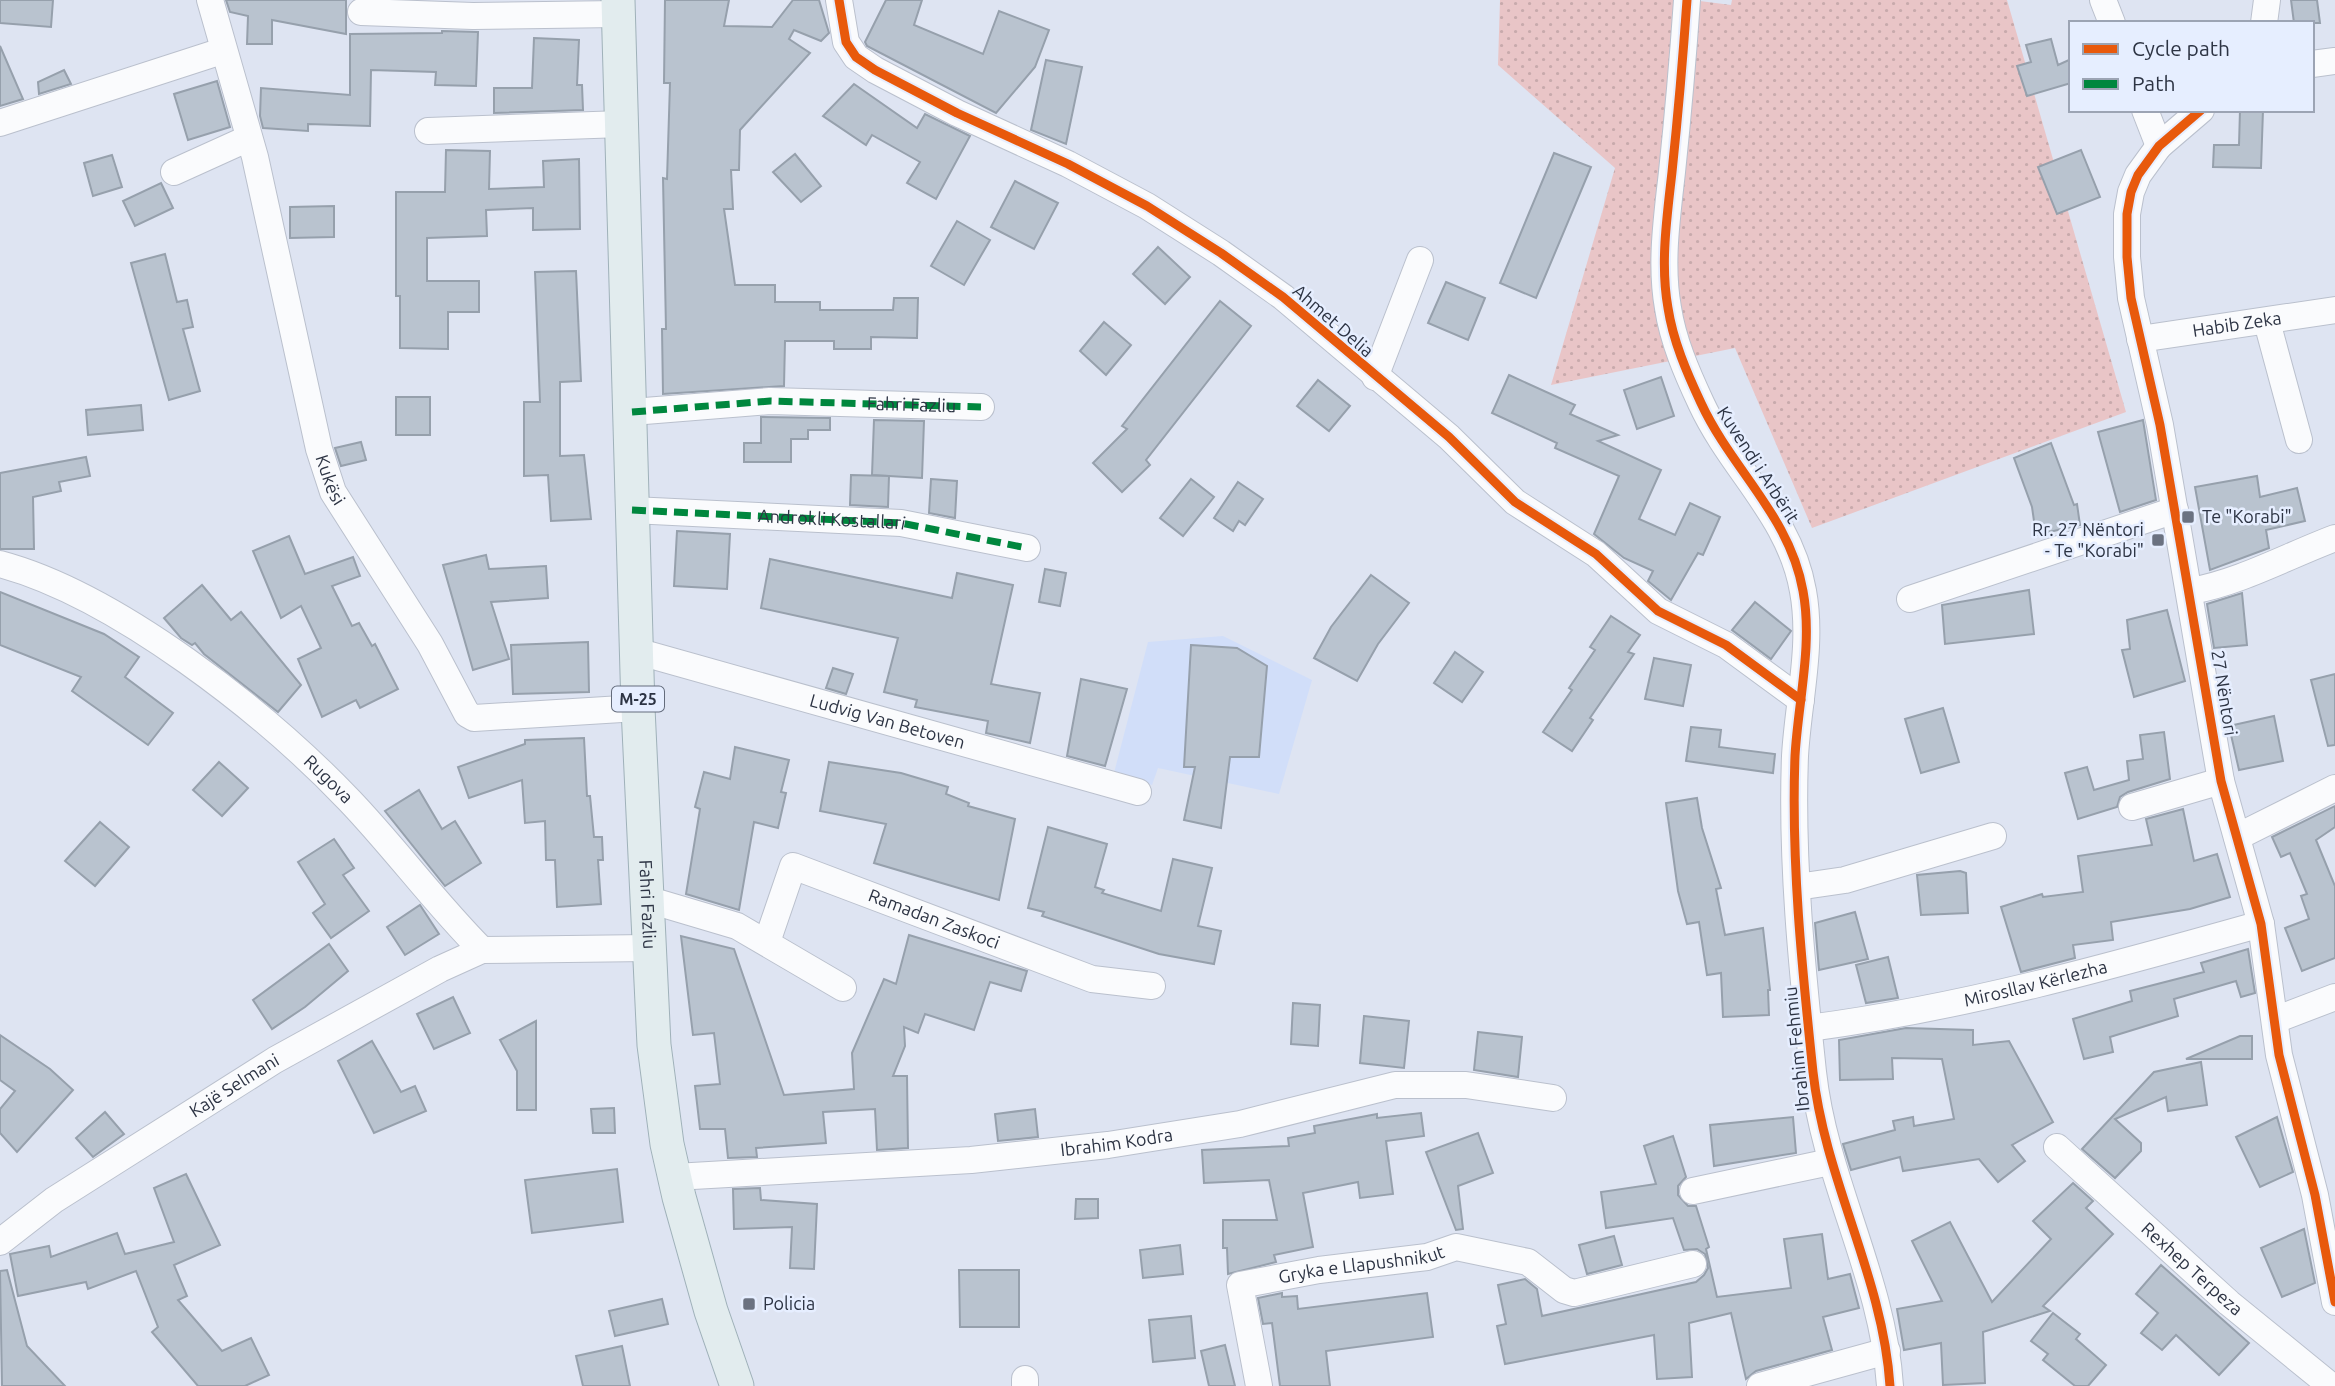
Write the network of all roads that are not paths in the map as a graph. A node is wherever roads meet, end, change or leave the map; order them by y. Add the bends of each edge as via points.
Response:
1 (210, 0) edge
2 (839, 0) edge
3 (1688, 0) edge
4 (2103, 0) edge
5 (2267, 0) edge
6 (618, 7) edge
7 (361, 12) dead end
8 (2111, 21) edge
9 (2264, 21) edge
10 (222, 51) junction
11 (2335, 61) edge
12 (2314, 64) edge
13 (2146, 112) edge
14 (2199, 112) edge
15 (0, 122) edge
16 (622, 124) junction
17 (428, 131) dead end
18 (249, 138) junction
19 (2159, 146) junction
20 (174, 172) dead end
21 (1420, 260) dead end
22 (2335, 310) edge
23 (2267, 322) junction
24 (2140, 339) junction
25 (1375, 377) junction
26 (981, 408) dead end
27 (632, 412) junction
28 (2299, 440) dead end
29 (632, 510) junction
30 (2175, 510) junction
31 (2335, 538) edge
32 (1027, 548) dead end
33 (0, 564) edge
34 (2191, 591) junction
35 (1910, 599) dead end
36 (636, 651) junction
37 (1801, 700) junction
38 (638, 708) junction
39 (2221, 781) junction
40 (2335, 788) edge
41 (1138, 792) dead end
42 (2132, 807) dead end
43 (1993, 836) dead end
44 (2236, 837) junction
45 (1797, 887) junction
46 (646, 899) junction
47 (2260, 924) junction
48 (767, 942) junction
49 (648, 947) junction
50 (482, 950) junction
51 (1153, 986) dead end
52 (843, 988) dead end
53 (2335, 997) edge
54 (2275, 1020) junction
55 (1809, 1028) junction
56 (1553, 1098) dead end
57 (2057, 1147) dead end
58 (1830, 1162) junction
59 (675, 1177) junction
60 (2325, 1190) edge
61 (1693, 1191) dead end
62 (0, 1242) edge
63 (1693, 1264) dead end
64 (2335, 1302) edge
65 (1887, 1351) junction
66 (737, 1386) edge
67 (1259, 1386) edge
68 (1760, 1386) edge
69 (1890, 1386) edge
70 (2331, 1386) edge

1 - 10 street, Kukësi
2 - 25 street, Ahmet Delia via 846,42 856,57 957,113 1147,206 1283,297
3 - 37 street, Kuvendi i Arbërit via 1667,222 1667,307 1702,406 1779,522 1794,556 1804,593
4 - 8 street
5 - 9 street
6 - 7 street, Fahri Fazliu via 473,16
6 - 16 main road, Fahri Fazliu / M-25
10 - 15 street
10 - 18 street, Kukësi
11 - 12 street
13 - 19 street
14 - 19 street, 27 Nëntori
16 - 17 street
16 - 27 main road, Fahri Fazliu / M-25
18 - 20 street
18 - 38 street, Kukësi via 319,449 334,492 430,644 467,714 474,718
19 - 24 street, 27 Nëntori via 2138,176 2127,214 2129,284
21 - 25 street, Ahmet Delia
22 - 23 street, Habib Zeka
23 - 24 street, Habib Zeka
23 - 28 street
24 - 30 street, 27 Nëntori
25 - 37 street, Ahmet Delia via 1449,437 1515,502 1596,554 1658,611 1726,645
26 - 27 street, Fahri Fazliu via 770,401
27 - 29 main road, Fahri Fazliu / M-25
29 - 32 street, Androkli Kostallari via 901,523
29 - 36 main road, Fahri Fazliu / M-25
30 - 34 street, 27 Nëntori
30 - 35 street
31 - 34 street via 2227,584
33 - 50 street, Rugova via 111,612 233,698 348,799
34 - 39 street, 27 Nëntori
36 - 38 main road, Fahri Fazliu / M-25
36 - 41 street, Ludvig Van Betoven
37 - 45 street, Ibrahim Fehmiu via 1795,756
38 - 46 main road, Fahri Fazliu / M-25
39 - 42 street
39 - 44 street, 27 Nëntori
40 - 44 street
43 - 45 street via 1845,880
44 - 47 street, 27 Nëntori
45 - 55 street, Ibrahim Fehmiu
46 - 48 street via 715,919
46 - 49 main road, Fahri Fazliu / M-25
47 - 54 street, 27 Nëntori
47 - 55 street, Mirosllav Kërlezha via 2010,989 1875,1019
48 - 51 street, Ramadan Zaskoci via 793,866 1092,979
48 - 52 street
49 - 50 street
49 - 59 main road, Fahri Fazliu / M-25 via 660,1095
50 - 62 street, Kajë Selmani via 275,1060 54,1200
53 - 54 street
54 - 60 street, 27 Nëntori via 2285,1087
55 - 58 street, Ibrahim Fehmiu
56 - 59 street, Ibrahim Kodra via 1466,1085 1395,1085 1240,1124 1108,1145 971,1160
57 - 70 street, Rexhep Terpeza via 2229,1303
58 - 61 street
58 - 65 street, Ibrahim Fehmiu via 1864,1262
59 - 66 main road, Fahri Fazliu / M-25 via 711,1311
60 - 64 street, 27 Nëntori
63 - 67 street, Gryka e Llapushnikut via 1574,1293 1528,1262 1457,1247 1427,1257 1240,1285
65 - 68 street
65 - 69 street, Ibrahim Fehmiu

